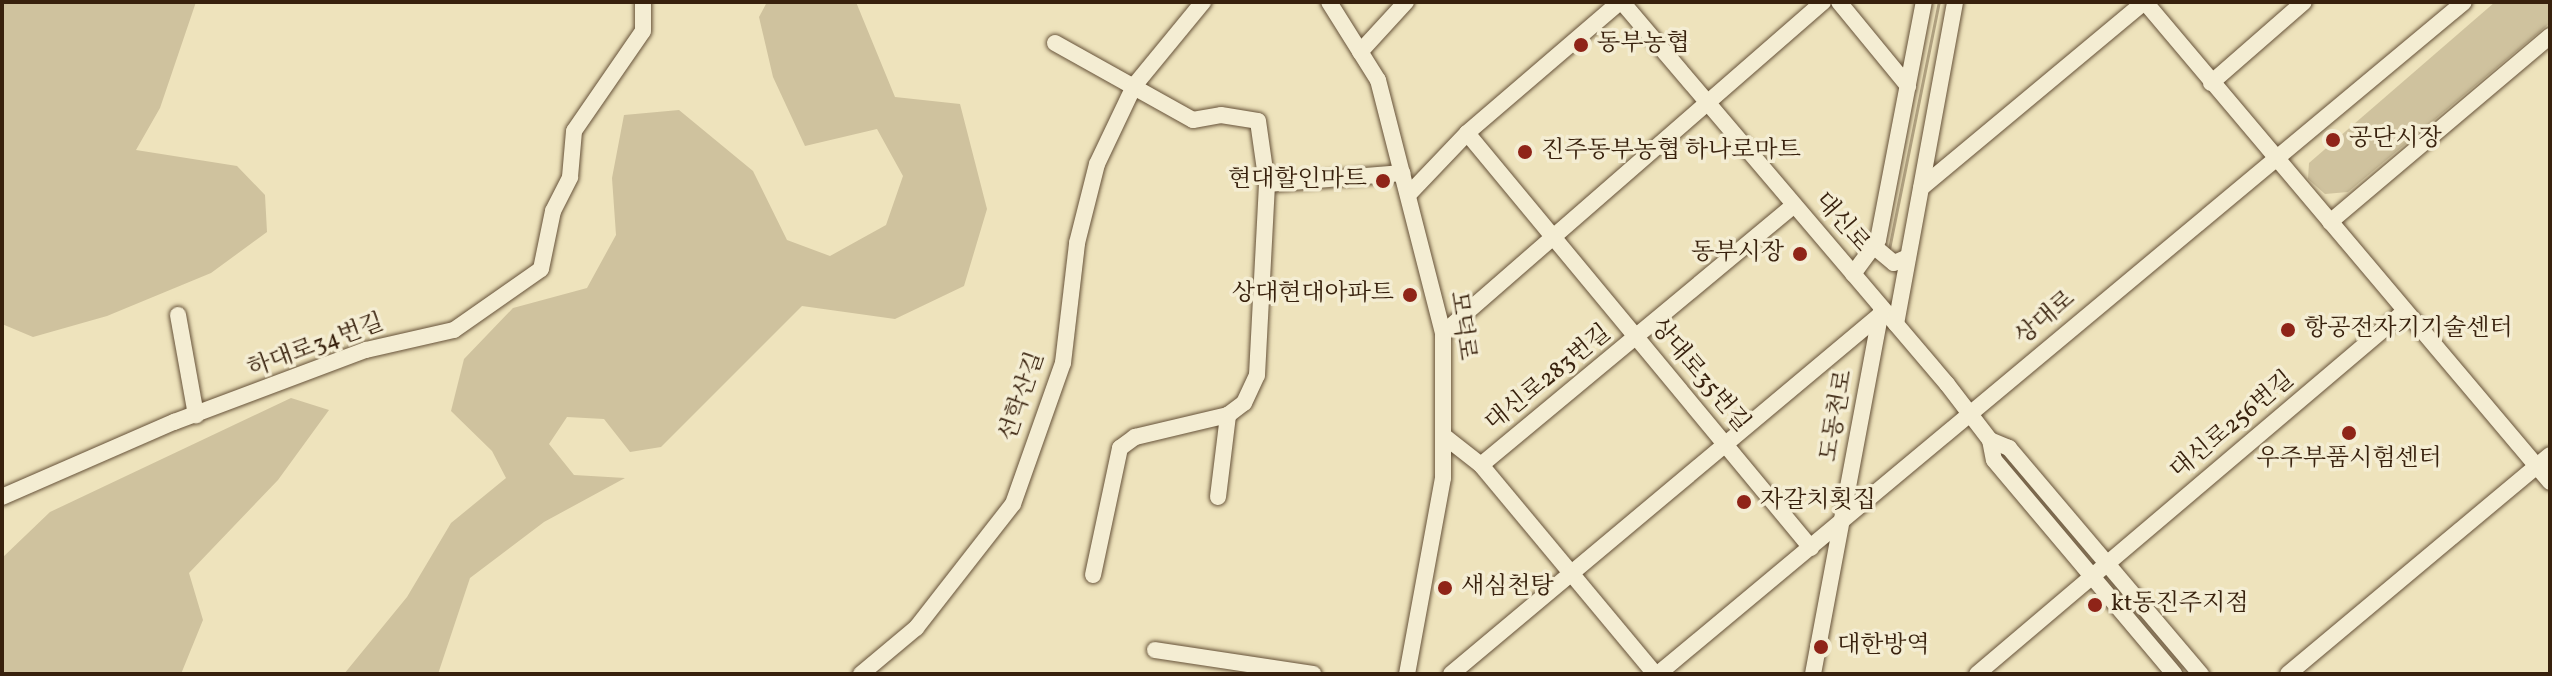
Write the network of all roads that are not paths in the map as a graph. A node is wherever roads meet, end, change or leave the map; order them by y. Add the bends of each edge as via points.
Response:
1 (643, 2) edge
2 (1203, 2) edge
3 (1329, 2) edge
4 (1406, 2) edge
5 (1621, 2) edge
6 (1823, 2) edge
7 (1839, 2) edge
8 (1924, 2) edge
9 (1955, 2) edge
10 (2144, 2) edge
11 (2304, 2) edge
12 (2464, 2) edge
13 (1387, 10) edge
14 (2550, 36) edge
15 (1055, 43) dead end
16 (1360, 52) junction
17 (2211, 83) junction
18 (1134, 86) junction
19 (1908, 86) junction
20 (1707, 101) junction
21 (1467, 133) junction
22 (2276, 159) junction
23 (1403, 173) junction
24 (1267, 184) junction
25 (1921, 188) junction
26 (1409, 194) junction
27 (1794, 205) junction
28 (2330, 222) junction
29 (1551, 235) junction
30 (1876, 248) junction
31 (1908, 257) junction
32 (1853, 274) junction
33 (1881, 311) junction
34 (2405, 311) junction
35 (178, 315) dead end
36 (1896, 324) junction
37 (1443, 333) junction
38 (1636, 338) junction
39 (1969, 413) junction
40 (196, 415) junction
41 (1228, 415) junction
42 (1444, 436) junction
43 (1990, 440) junction
44 (1724, 443) junction
45 (2544, 461) edge
46 (1481, 465) junction
47 (2550, 482) edge
48 (2, 497) edge
49 (1218, 497) dead end
50 (1843, 519) junction
51 (1811, 548) junction
52 (2107, 564) junction
53 (1568, 572) junction
54 (1093, 575) dead end
55 (2092, 577) junction
56 (1155, 650) dead end
57 (1291, 672) edge
58 (861, 674) edge
59 (1313, 674) edge
60 (1407, 674) edge
61 (1451, 674) edge
62 (1657, 674) edge
63 (1813, 674) edge
64 (1977, 674) edge
65 (2174, 674) edge
66 (2201, 674) edge
67 (2288, 674) edge

1 - 40 street, 하대로34번길 via 643,31 574,131 570,177 553,211 541,269 454,330 366,350
2 - 18 street, 선학산길
3 - 16 street, 모덕로
4 - 13 street
5 - 20 street, 대신로
5 - 21 street
6 - 20 street
7 - 19 street
8 - 19 street
9 - 25 street
10 - 17 street
10 - 25 street
11 - 17 street
12 - 22 street, 상대로
13 - 16 street
14 - 28 street
15 - 18 street
16 - 23 street, 모덕로 via 1378,80
17 - 22 street
18 - 24 street via 1193,120 1221,115 1258,121
18 - 58 street, 선학산길 via 1097,164 1077,243 1063,363 1013,504 916,628
19 - 30 street
20 - 27 street, 대신로
20 - 29 street
21 - 26 street
21 - 29 street, 상대로35번길
22 - 28 street
22 - 39 street, 상대로
23 - 24 street
23 - 26 street, 모덕로
24 - 41 street via 1257,375
25 - 31 street
26 - 37 street, 모덕로
27 - 32 street, 대신로
27 - 38 street, 대신로283번길
28 - 34 street
29 - 37 street
29 - 38 street, 상대로35번길
30 - 31 street via 1894,263
30 - 32 street
31 - 36 street
32 - 33 street, 대신로
33 - 36 street, 대신로
33 - 44 street
33 - 50 street, 도동천로
34 - 45 street
34 - 52 street, 대신로256번길
35 - 40 street
36 - 39 street, 대신로
37 - 42 street, 모덕로
38 - 44 street, 상대로35번길
38 - 46 street, 대신로283번길
39 - 43 street, 대신로
39 - 50 street, 상대로
40 - 48 street, 하대로34번길
41 - 49 street
41 - 54 street via 1135,437 1120,448
42 - 46 street
42 - 60 street, 모덕로
43 - 52 street, 대신로 via 2009,448
43 - 55 street, 대신로 via 1994,460
44 - 51 street, 상대로35번길
44 - 53 street
45 - 47 street
45 - 67 street
46 - 53 street
50 - 51 street, 상대로
50 - 63 street, 도동천로
51 - 62 street, 상대로
52 - 55 street, 대신로256번길
52 - 66 street, 대신로
53 - 61 street
53 - 62 street
55 - 64 street, 대신로256번길
55 - 65 street, 대신로
56 - 57 street
57 - 59 street

